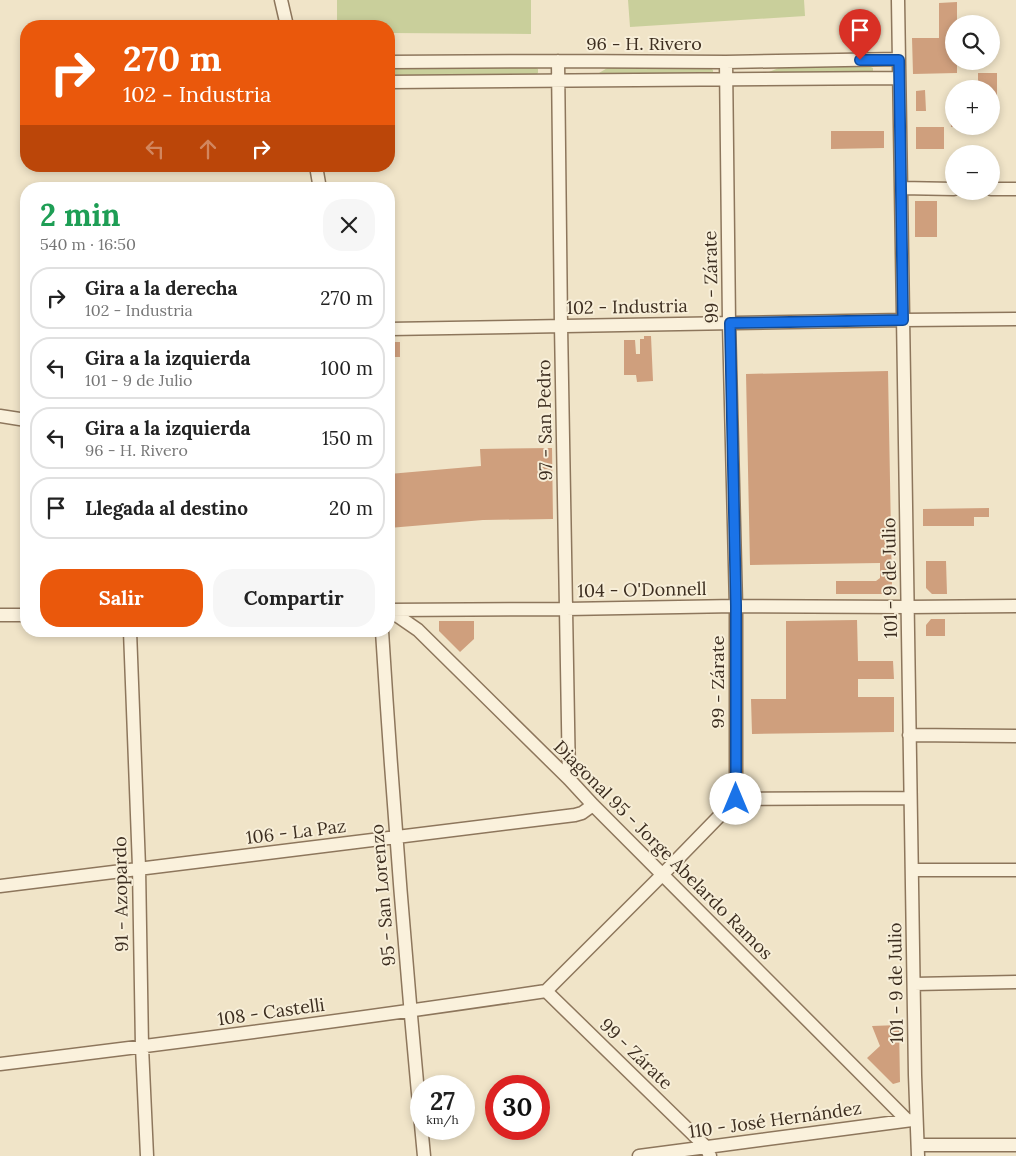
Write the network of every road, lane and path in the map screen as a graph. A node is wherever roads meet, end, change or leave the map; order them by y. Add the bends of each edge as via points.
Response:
1 (281, 0) edge
2 (898, 0) edge
3 (286, 20) edge
4 (899, 60) junction
5 (558, 61) junction
6 (395, 62) edge
7 (726, 62) junction
8 (899, 78) junction
9 (726, 79) junction
10 (559, 81) junction
11 (395, 82) edge
12 (901, 188) junction
13 (945, 189) edge
14 (1000, 189) edge
15 (1016, 189) edge
16 (1016, 319) edge
17 (903, 320) junction
18 (730, 323) junction
19 (561, 325) junction
20 (395, 329) edge
21 (0, 416) edge
22 (20, 419) edge
23 (736, 606) junction
24 (1016, 606) edge
25 (908, 607) junction
26 (566, 609) junction
27 (395, 610) edge
28 (395, 614) edge
29 (0, 615) edge
30 (20, 615) edge
31 (130, 637) edge
32 (382, 637) edge
33 (909, 735) junction
34 (1016, 736) edge
35 (569, 779) junction
36 (910, 798) junction
37 (736, 799) junction
38 (593, 805) junction
39 (396, 838) junction
40 (139, 868) junction
41 (912, 870) junction
42 (1016, 870) edge
43 (663, 874) junction
44 (0, 886) edge
45 (1016, 982) edge
46 (914, 984) junction
47 (546, 991) junction
48 (410, 1011) junction
49 (142, 1047) junction
50 (0, 1064) edge
51 (912, 1120) junction
52 (1016, 1144) edge
53 (918, 1151) edge
54 (708, 1152) edge
55 (147, 1156) edge
56 (424, 1156) edge
57 (639, 1156) edge

1 - 3 street
2 - 4 street, 101 - 9 de Julio
4 - 7 street, 96 - H. Rivero
4 - 8 street, 101 - 9 de Julio
5 - 6 street, 96 - H. Rivero
5 - 7 street, 96 - H. Rivero
5 - 10 street, 97 - San Pedro
7 - 9 street, 99 - Zárate
8 - 9 street, 96 - H. Rivero
8 - 12 street, 101 - 9 de Julio
9 - 10 street, 96 - H. Rivero
9 - 18 street, 99 - Zárate
10 - 11 street, 96 - H. Rivero
10 - 19 street, 97 - San Pedro
12 - 13 street
12 - 17 street, 101 - 9 de Julio
14 - 15 street
16 - 17 street, 102 - Industria
17 - 18 street, 102 - Industria
17 - 25 street, 101 - 9 de Julio
18 - 19 street, 102 - Industria
18 - 23 street, 99 - Zárate
19 - 20 street, 102 - Industria
19 - 26 street, 97 - San Pedro
21 - 22 street
23 - 25 street, 104 - O'Donnell
23 - 26 street, 104 - O'Donnell
23 - 37 street, 99 - Zárate
24 - 25 street, 104 - O'Donnell
25 - 33 street, 101 - 9 de Julio
26 - 27 street, 104 - O'Donnell
26 - 35 street, 97 - San Pedro
28 - 35 street, Diagonal 95 - Jorge Abelardo Ramos via 418,630
29 - 30 street
31 - 40 street, 91 - Azopardo
32 - 39 street, 95 - San Lorenzo
33 - 34 street
33 - 36 street, 101 - 9 de Julio
35 - 38 street, Diagonal 95 - Jorge Abelardo Ramos
36 - 37 street
36 - 41 street, 101 - 9 de Julio
37 - 43 street
38 - 39 street, 106 - La Paz via 575,815
38 - 43 street, Diagonal 95 - Jorge Abelardo Ramos
39 - 40 street, 106 - La Paz
39 - 48 street, 95 - San Lorenzo
40 - 44 street, 106 - La Paz
40 - 49 street, 91 - Azopardo
41 - 42 street
41 - 46 street, 101 - 9 de Julio
43 - 47 street
43 - 51 street, Diagonal 95 - Jorge Abelardo Ramos
45 - 46 street
46 - 51 street, 101 - 9 de Julio
47 - 48 street, 108 - Castelli
47 - 54 street, 99 - Zárate
48 - 49 street, 108 - Castelli
48 - 56 street, 95 - San Lorenzo
49 - 50 street, 108 - Castelli
49 - 55 street, 91 - Azopardo
51 - 53 street, 101 - 9 de Julio
51 - 54 street, 110 - José Hernández
52 - 53 street
54 - 57 street, 110 - José Hernández

